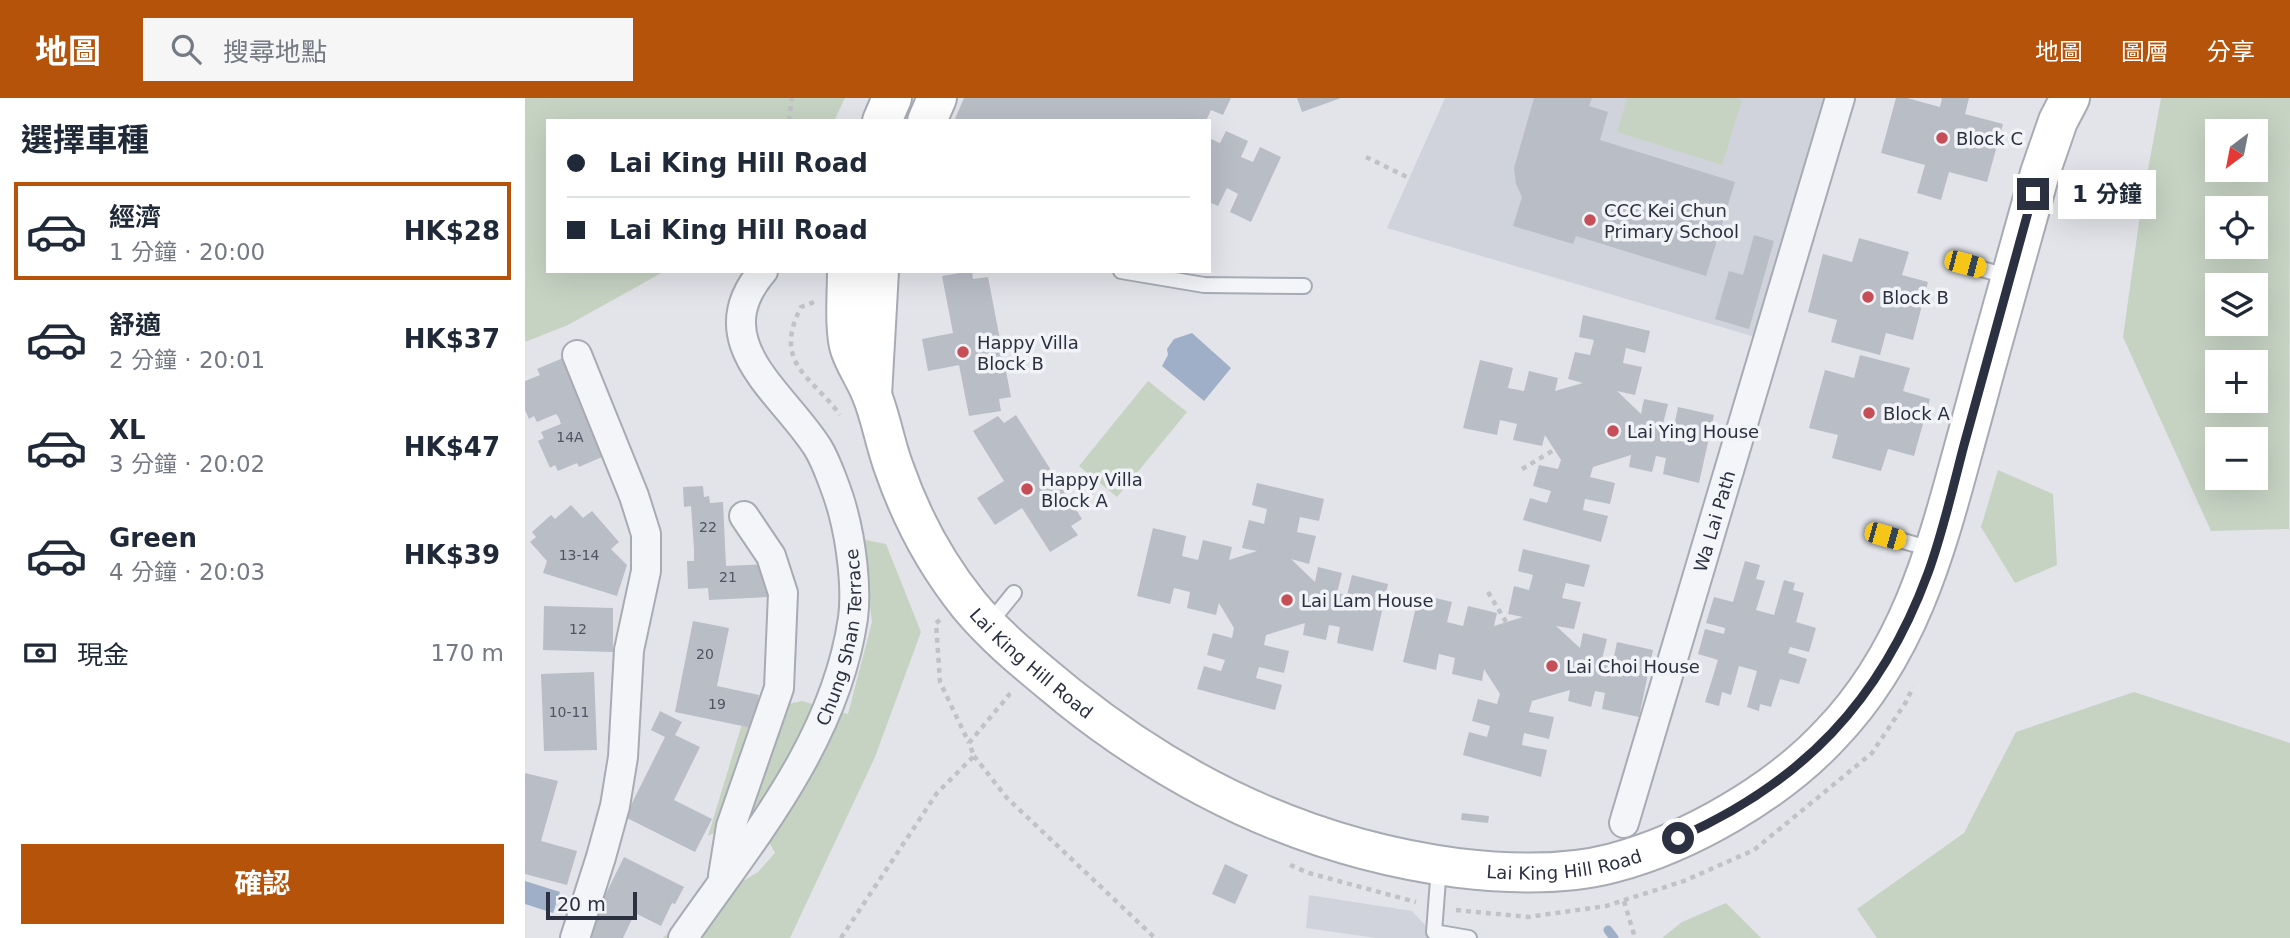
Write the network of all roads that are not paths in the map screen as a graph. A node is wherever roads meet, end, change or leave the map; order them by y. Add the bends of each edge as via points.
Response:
1 (892, 98) edge
2 (937, 98) edge
3 (1840, 98) edge
4 (2070, 98) edge
5 (883, 119) edge
6 (928, 119) edge
7 (1965, 264) dead end
8 (762, 273) edge
9 (847, 273) edge
10 (879, 273) edge
11 (1133, 273) edge
12 (1189, 273) edge
13 (2011, 277) junction
14 (1204, 285) junction
15 (1304, 286) dead end
16 (577, 355) dead end
17 (857, 406) junction
18 (744, 516) dead end
19 (1885, 536) dead end
20 (1935, 550) junction
21 (1014, 593) dead end
22 (987, 626) junction
23 (1618, 844) junction
24 (1439, 865) junction
25 (722, 882) junction
26 (575, 938) edge
27 (683, 938) edge
28 (1469, 938) edge

1 - 5 main road
2 - 6 main road
3 - 23 street, Wa Lai Path
4 - 13 main road, Lai King Hill Road via 2039,173
7 - 13 lane
8 - 25 street, Chung Shan Terrace via 741,306 741,334 772,392 819,449 843,511 852,568 853,615 844,660 822,722 791,782
9 - 17 main road, Lai King Hill Road via 848,346
10 - 17 main road, Lai King Hill Road
11 - 14 lane
12 - 14 lane
13 - 20 main road, Lai King Hill Road
14 - 15 lane
16 - 26 street via 634,496 646,534 646,571 629,650 623,757 614,806
17 - 22 main road, Lai King Hill Road via 892,464 932,552
18 - 25 street, Chung Shan Terrace via 771,556 783,593 779,688 731,826
19 - 20 lane
20 - 23 main road, Lai King Hill Road via 1897,646 1828,739 1768,788 1719,820 1657,848
21 - 22 lane
22 - 24 main road, Lai King Hill Road via 1102,723 1194,783 1346,846
23 - 24 main road, Lai King Hill Road via 1548,873
24 - 28 lane via 1434,932
25 - 27 street, Chung Shan Terrace

